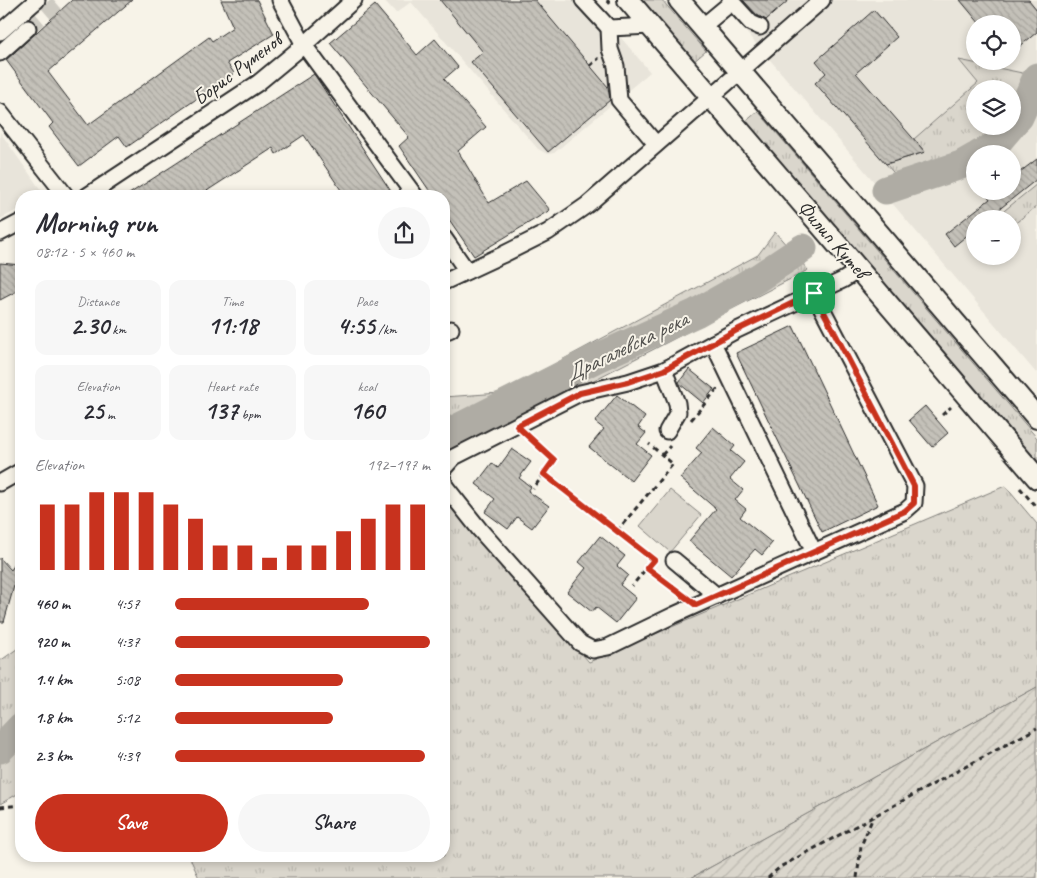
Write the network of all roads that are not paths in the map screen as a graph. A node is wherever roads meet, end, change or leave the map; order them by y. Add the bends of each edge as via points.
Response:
1 (37, 0) edge
2 (280, 0) edge
3 (354, 0) edge
4 (584, 0) edge
5 (628, 0) edge
6 (679, 0) edge
7 (822, 0) edge
8 (731, 1) edge
9 (651, 26) junction
10 (702, 27) junction
11 (760, 27) dead end
12 (28, 28) tunnel mouth
13 (609, 28) junction
14 (0, 32) edge
15 (304, 44) junction
16 (0, 53) edge
17 (740, 71) junction
18 (711, 96) junction
19 (0, 112) edge
20 (656, 144) junction
21 (61, 190) edge
22 (96, 190) edge
23 (411, 190) edge
24 (15, 225) edge
25 (0, 233) edge
26 (450, 247) edge
27 (859, 270) junction
28 (466, 272) junction
29 (450, 279) edge
30 (814, 293) junction
31 (713, 343) junction
32 (664, 370) junction
33 (1037, 418) edge
34 (671, 436) road end
35 (450, 461) edge
36 (15, 474) edge
37 (1037, 478) edge
38 (0, 483) edge
39 (450, 492) edge
40 (814, 552) junction
41 (674, 560) dead end
42 (717, 596) junction

1 - 14 street
2 - 15 street
3 - 15 street
4 - 13 street
5 - 9 main road, Филип Кутев
6 - 10 main road, Филип Кутев
7 - 17 street
8 - 10 street
8 - 11 street via 751,23
9 - 13 street
9 - 18 main road, Филип Кутев
10 - 17 main road, Филип Кутев
12 - 16 street
13 - 20 street via 619,100
15 - 22 street, Борис Руменов via 258,83
15 - 23 street, Борис Руменов
17 - 18 street
17 - 33 main road, Филип Кутев
18 - 20 street
18 - 27 main road, Филип Кутев
19 - 21 street
20 - 28 street via 587,205 548,232
24 - 25 street
26 - 28 street
27 - 30 street
27 - 37 main road, Филип Кутев
28 - 29 street
30 - 31 street
30 - 40 street via 914,486 914,503 905,511
31 - 32 street
31 - 40 street
32 - 34 street via 678,412
32 - 35 street via 580,393
36 - 38 street
39 - 42 street via 580,643 593,650 608,647
40 - 42 street
41 - 42 street

